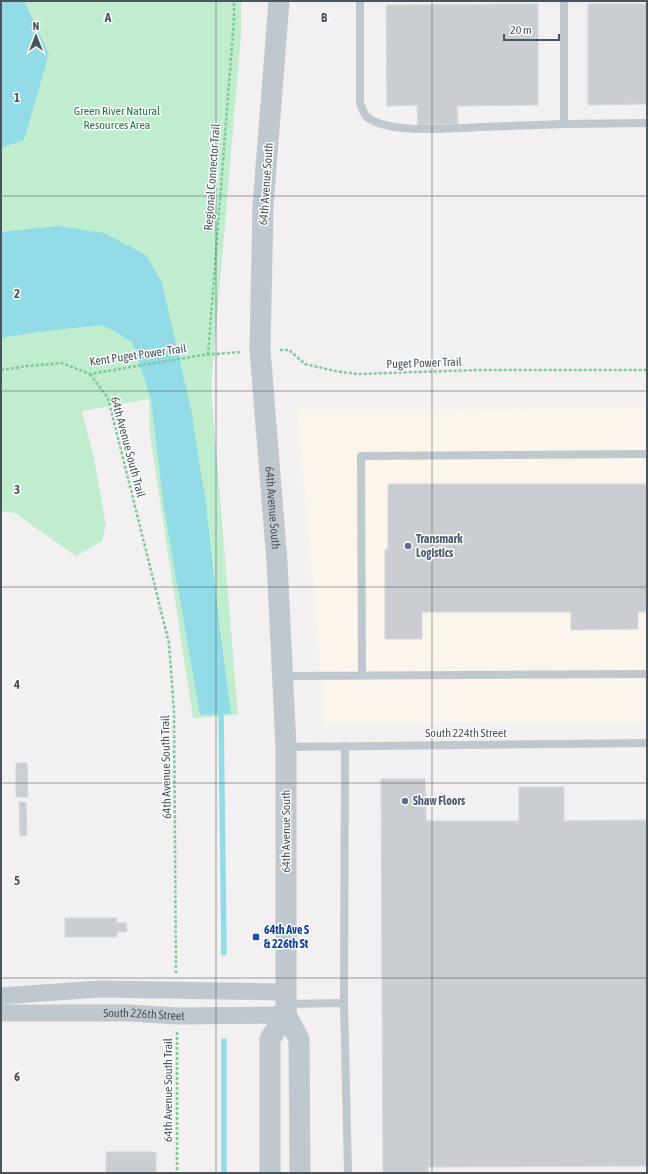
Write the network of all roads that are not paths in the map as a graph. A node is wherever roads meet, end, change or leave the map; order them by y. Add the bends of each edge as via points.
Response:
1 (280, 1) edge
2 (360, 1) edge
3 (564, 1) edge
4 (647, 123) edge
5 (564, 124) junction
6 (647, 454) edge
7 (647, 674) edge
8 (362, 675) junction
9 (282, 676) junction
10 (647, 744) edge
11 (345, 746) junction
12 (286, 747) junction
13 (1, 996) edge
14 (344, 1003) junction
15 (286, 1004) junction
16 (1, 1013) edge
17 (270, 1173) edge
18 (300, 1173) edge
19 (348, 1173) edge

1 - 9 street, 64th Avenue South via 263,206 260,350 277,562
2 - 5 lane via 360,103 372,120 396,127 428,130
3 - 5 lane
4 - 5 lane
6 - 8 lane via 361,456
7 - 8 lane
8 - 9 lane
9 - 12 street, 64th Avenue South
10 - 11 lane, South 224th Street
11 - 12 lane, South 224th Street
11 - 14 lane
12 - 15 street, 64th Avenue South
13 - 15 street, South 226th Street via 99,989 176,991
14 - 15 lane
14 - 19 lane
15 - 16 street, South 226th Street via 176,1016 129,1013
15 - 17 street via 270,1040
15 - 18 street, 64th Avenue South via 299,1040

